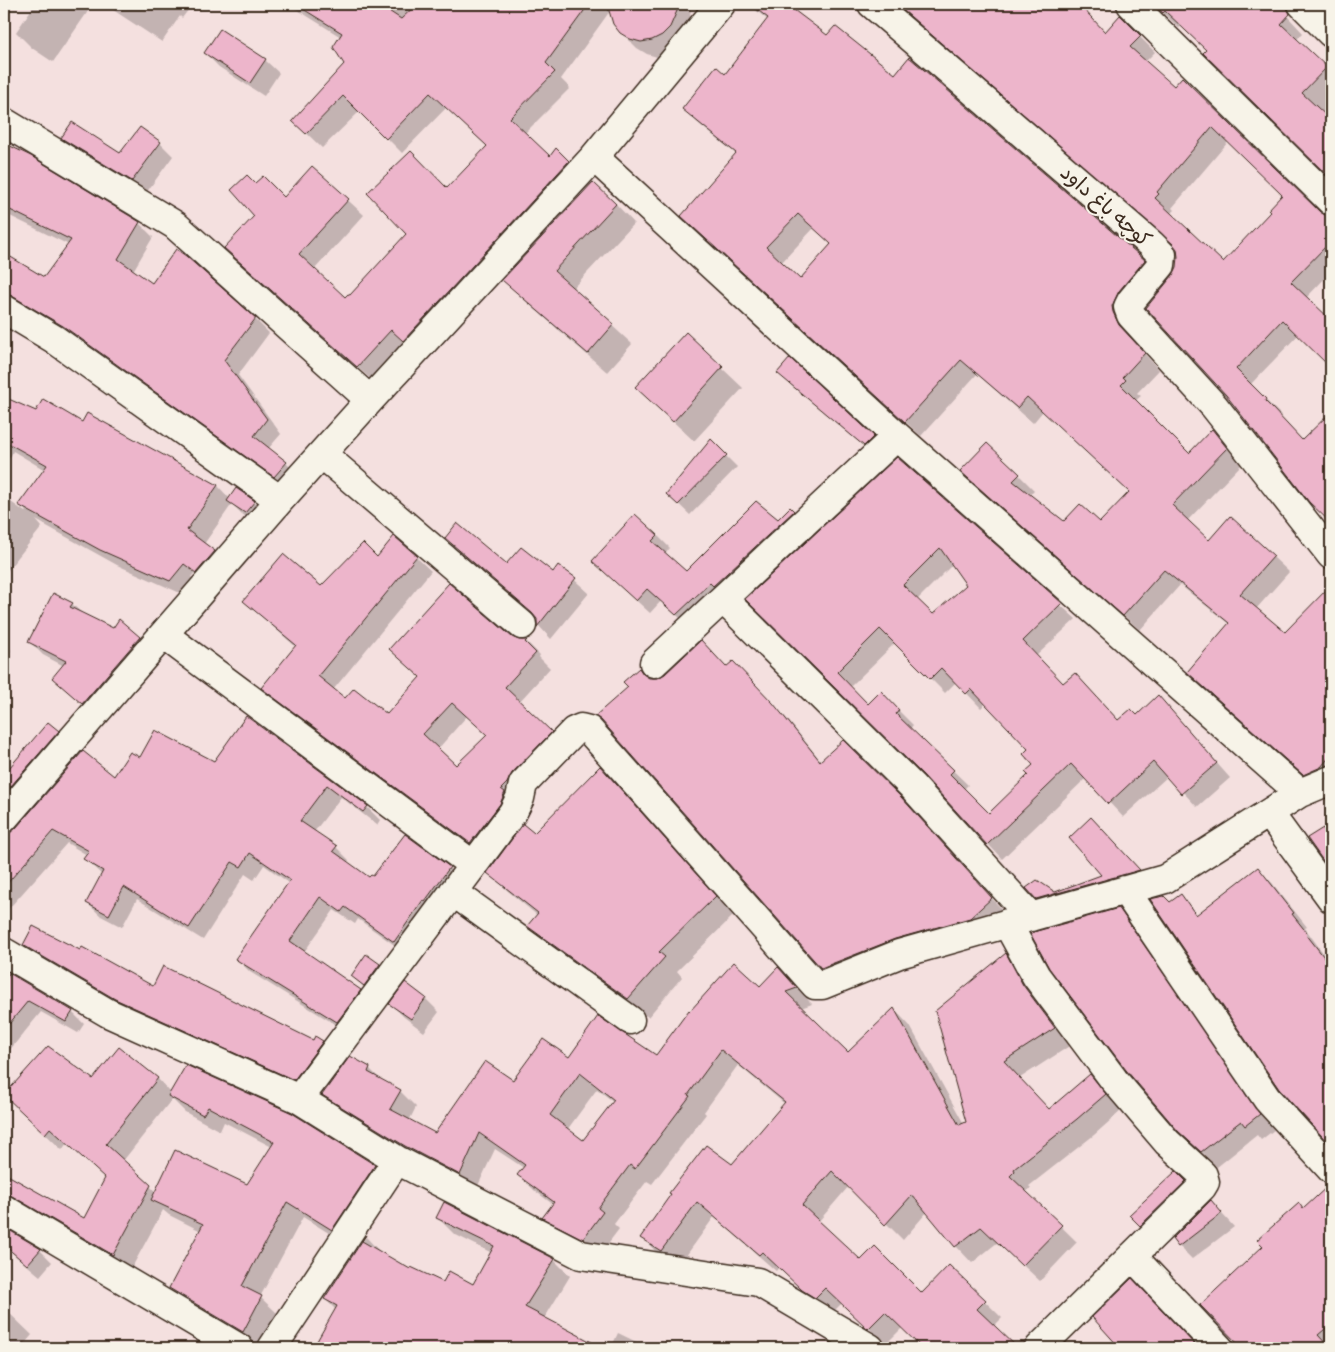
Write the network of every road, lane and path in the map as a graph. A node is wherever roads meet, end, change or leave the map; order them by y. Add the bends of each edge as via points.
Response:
1 (722, 4) edge
2 (872, 4) edge
3 (1131, 4) edge
4 (1302, 4) edge
5 (1331, 32) edge
6 (4, 122) edge
7 (594, 157) junction
8 (1331, 201) edge
9 (4, 309) edge
10 (370, 400) junction
11 (897, 436) junction
12 (322, 454) junction
13 (280, 500) junction
14 (1331, 555) edge
15 (723, 599) junction
16 (522, 625) dead end
17 (164, 635) junction
18 (654, 663) dead end
19 (1331, 780) edge
20 (1300, 793) junction
21 (1269, 813) junction
22 (4, 818) edge
23 (474, 864) junction
24 (1125, 890) junction
25 (453, 892) junction
26 (1331, 898) edge
27 (1019, 920) junction
28 (4, 952) edge
29 (630, 1020) dead end
30 (299, 1098) junction
31 (397, 1160) junction
32 (1331, 1169) edge
33 (4, 1209) edge
34 (1132, 1256) junction
35 (239, 1348) edge
36 (272, 1348) edge
37 (870, 1348) edge
38 (1039, 1348) edge
39 (1219, 1348) edge

1 - 7 street
2 - 14 street, کوچه باغ داود via 1162,256 1161,265 1131,301 1128,307 1131,316 1214,406
3 - 8 street
4 - 5 street
6 - 10 street via 175,225
7 - 10 street
7 - 11 street
9 - 13 street via 54,339
10 - 12 street
11 - 15 street
11 - 20 street
12 - 13 street
12 - 16 street
13 - 17 street
15 - 18 street
15 - 27 street via 912,786
17 - 22 street
17 - 23 street
19 - 20 street
20 - 21 street
21 - 24 street via 1165,879
21 - 26 street
23 - 25 street
23 - 27 street via 513,812 523,784 574,731 581,728 590,730 816,985 899,954
24 - 27 street
24 - 32 street via 1267,1099
25 - 29 street
25 - 30 street
27 - 34 street via 1036,976 1114,1080 1205,1182
28 - 30 street via 108,1013
30 - 31 street
31 - 36 street
31 - 37 street via 581,1255 758,1282
33 - 35 street
34 - 38 street
34 - 39 street

